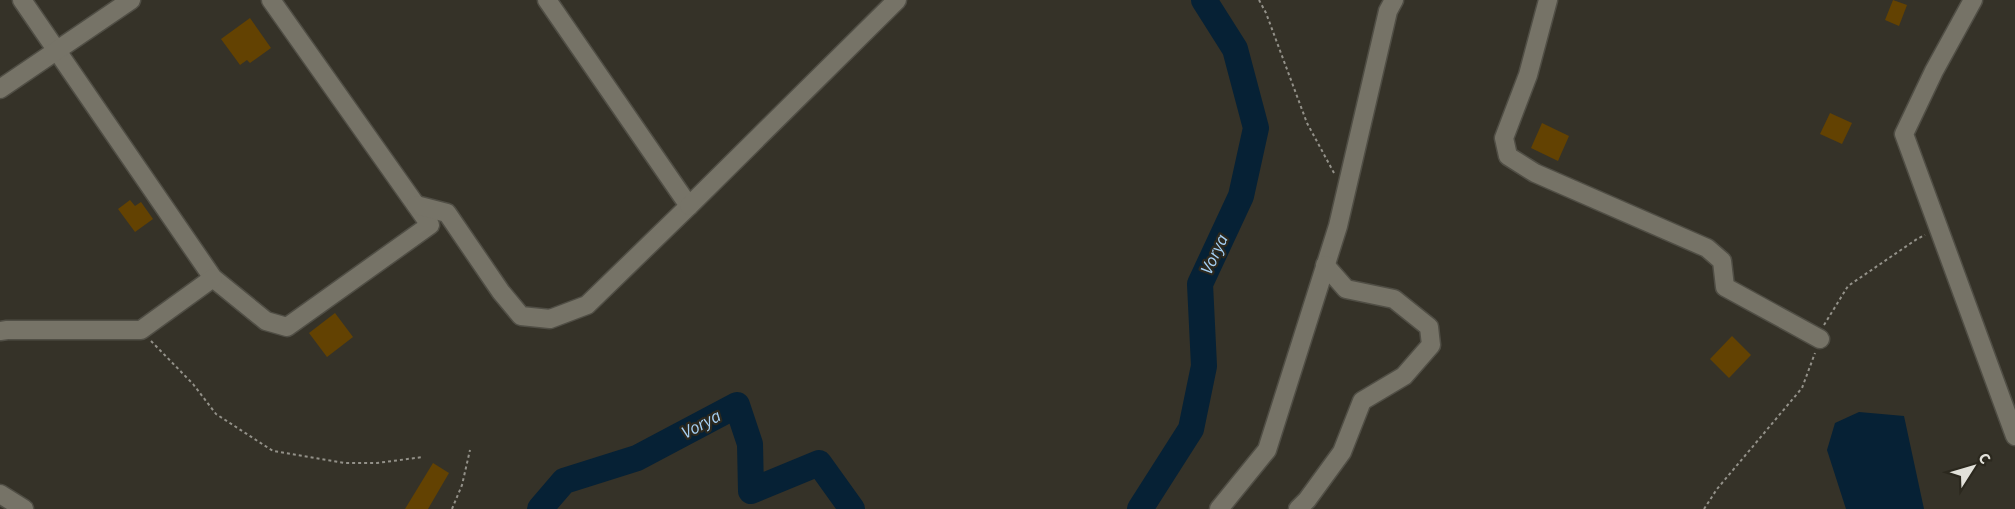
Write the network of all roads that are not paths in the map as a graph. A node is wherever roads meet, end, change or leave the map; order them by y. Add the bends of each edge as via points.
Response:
1 (22, 0) edge
2 (131, 0) edge
3 (271, 0) edge
4 (547, 0) edge
5 (897, 0) edge
6 (1394, 0) edge
7 (1548, 0) edge
8 (1973, 0) edge
9 (57, 51) junction
10 (0, 89) edge
11 (416, 205) junction
12 (689, 206) junction
13 (1325, 265) junction
14 (213, 278) junction
15 (0, 331) edge
16 (1820, 339) road end
17 (2015, 436) edge
18 (0, 494) edge
19 (24, 509) edge
20 (1220, 509) edge
21 (1298, 509) edge

1 - 9 street
2 - 9 street
3 - 11 street
4 - 12 street
5 - 12 street
6 - 13 street via 1388,11
7 - 16 street via 1528,75 1504,138 1508,156 1535,173 1707,248 1722,261 1725,287
8 - 17 street via 1904,134
9 - 10 street
9 - 14 street
11 - 12 street via 447,213 521,316 550,319 587,305
11 - 14 street via 430,225 287,327 267,321
13 - 20 street via 1267,450
13 - 21 street via 1346,289 1394,299 1429,327 1431,345 1404,376 1362,401 1342,452
14 - 15 street via 141,330
18 - 19 street

